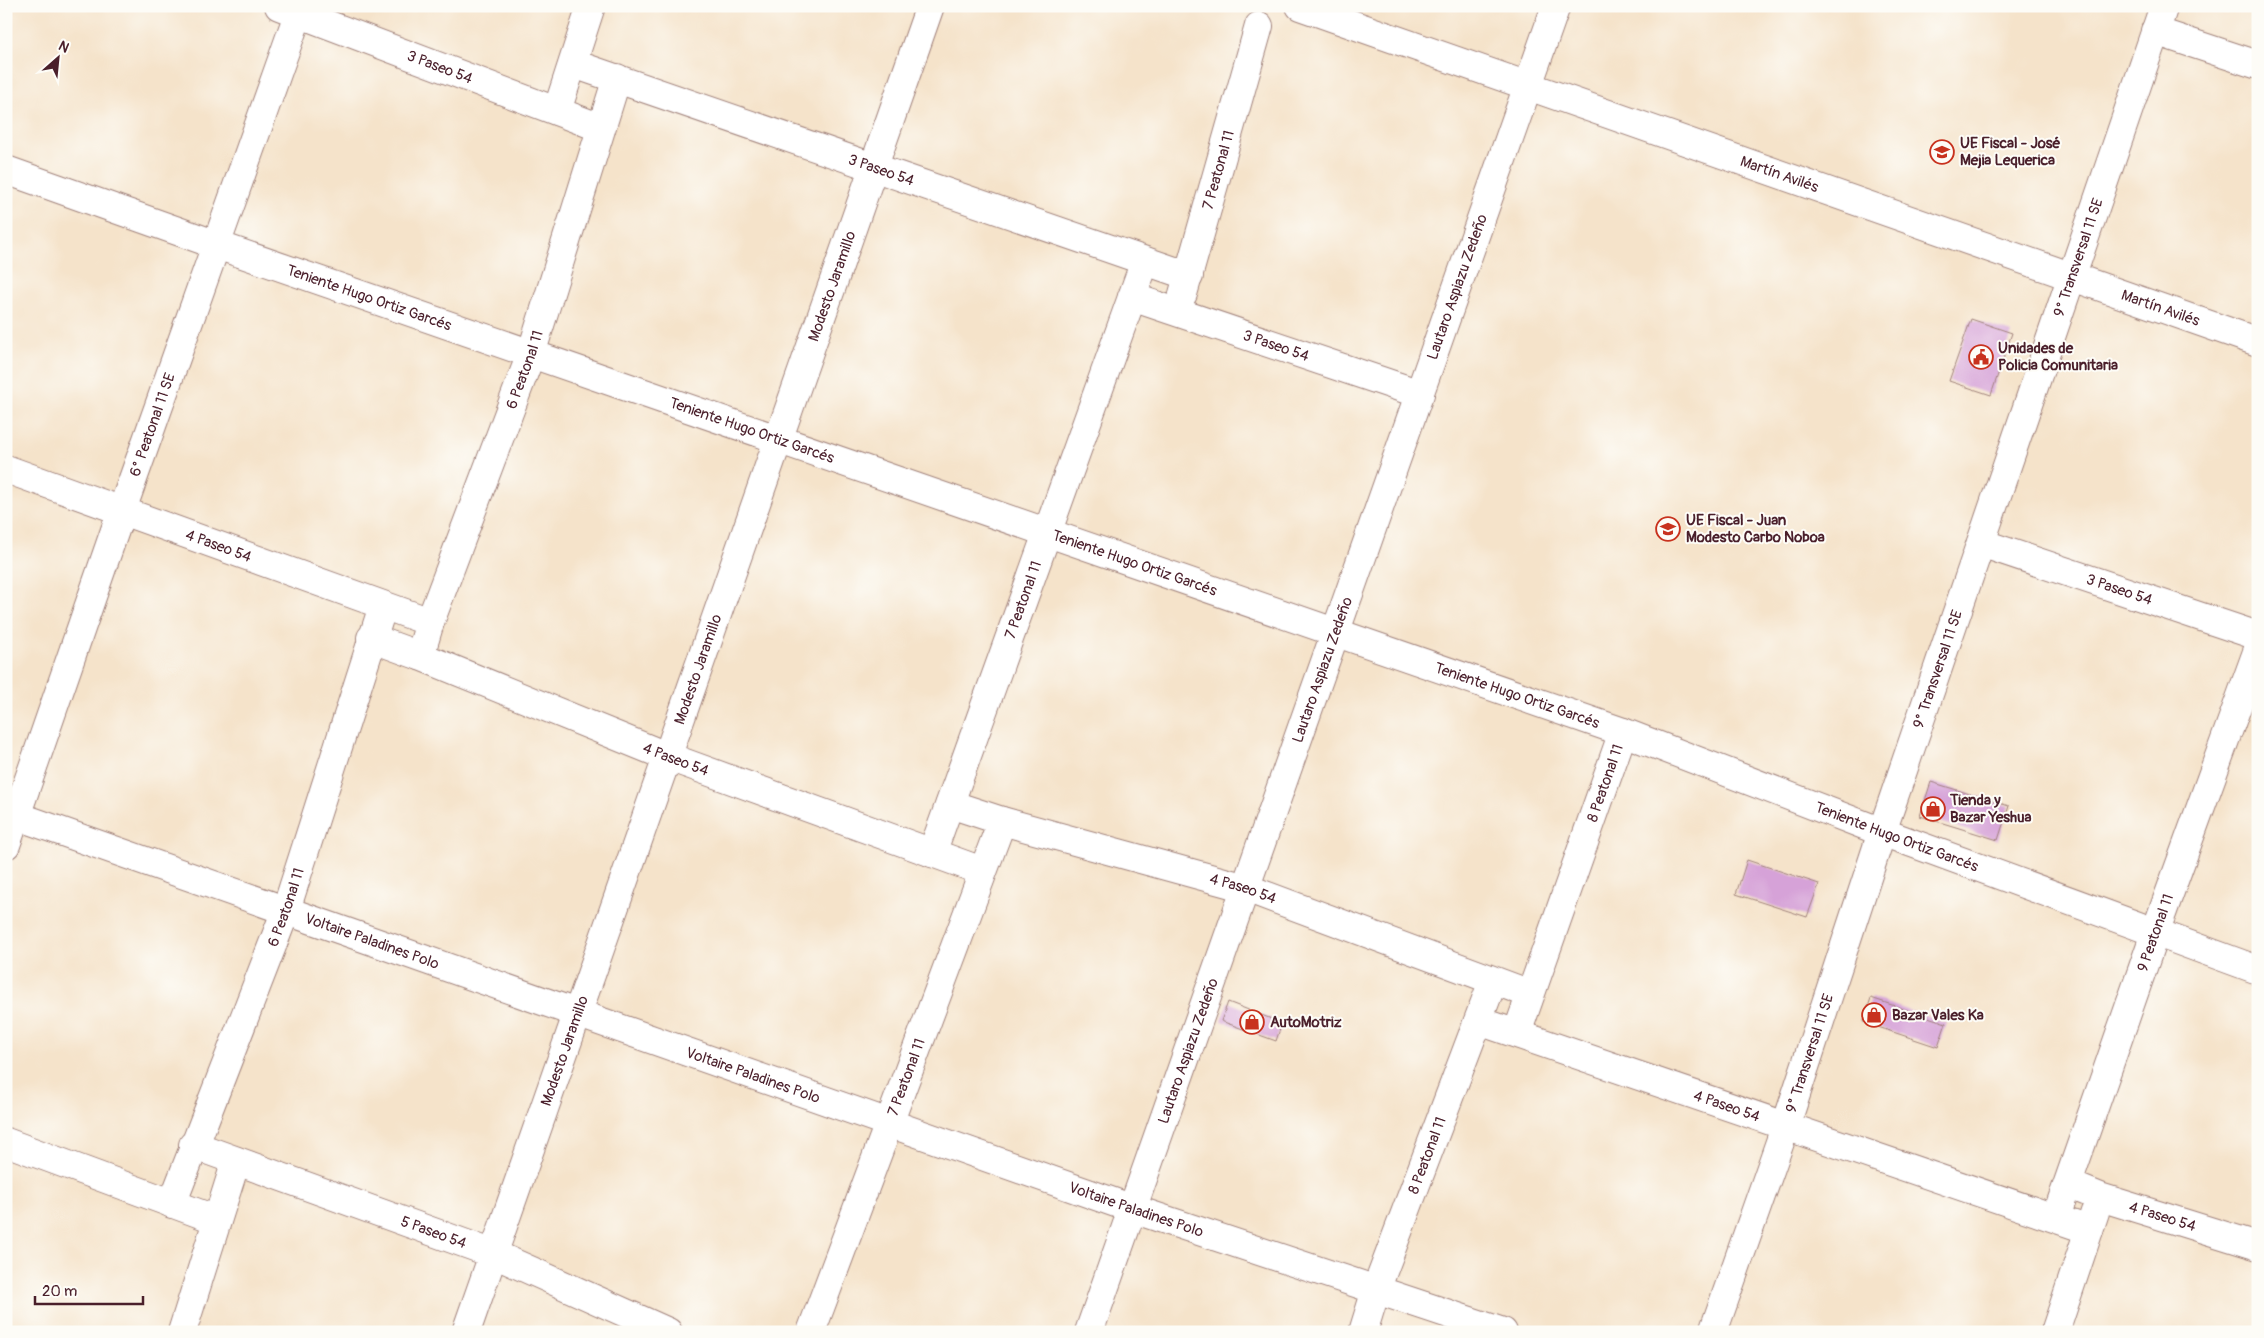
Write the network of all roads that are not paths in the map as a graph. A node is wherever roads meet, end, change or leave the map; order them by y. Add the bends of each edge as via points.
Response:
1 (592, 6) edge
2 (930, 6) edge
3 (1300, 6) edge
4 (1556, 6) edge
5 (293, 9) edge
6 (2160, 19) edge
7 (1259, 26) dead end
8 (574, 64) junction
9 (2258, 64) edge
10 (617, 78) junction
11 (1528, 87) junction
12 (557, 111) junction
13 (601, 128) junction
14 (874, 167) junction
15 (6, 170) edge
16 (217, 245) junction
17 (1145, 261) junction
18 (1190, 276) junction
19 (2071, 277) junction
20 (1132, 297) junction
21 (1177, 313) junction
22 (2258, 342) edge
23 (531, 354) junction
24 (1420, 394) junction
25 (778, 439) junction
26 (6, 469) edge
27 (122, 510) junction
28 (1048, 532) junction
29 (1980, 543) junction
30 (383, 606) junction
31 (430, 622) junction
32 (1336, 632) junction
33 (2258, 636) edge
34 (371, 638) junction
35 (2258, 648) edge
36 (420, 656) junction
37 (2247, 710) edge
38 (1623, 732) junction
39 (666, 756) junction
40 (950, 804) junction
41 (11, 814) edge
42 (1002, 820) junction
43 (1882, 832) junction
44 (6, 844) edge
45 (932, 853) junction
46 (982, 871) junction
47 (1246, 888) junction
48 (286, 910) junction
49 (2155, 933) junction
50 (2258, 970) edge
51 (1493, 981) junction
52 (1530, 994) junction
53 (576, 1012) junction
54 (1479, 1021) junction
55 (1517, 1033) junction
56 (889, 1121) junction
57 (1786, 1125) junction
58 (6, 1142) edge
59 (193, 1146) junction
60 (236, 1161) junction
61 (2068, 1184) junction
62 (2100, 1197) junction
63 (172, 1204) junction
64 (1133, 1209) junction
65 (2056, 1217) junction
66 (216, 1220) junction
67 (2089, 1230) junction
68 (2258, 1246) edge
69 (494, 1254) junction
70 (1376, 1290) junction
71 (182, 1332) edge
72 (466, 1332) edge
73 (668, 1332) edge
74 (811, 1332) edge
75 (1089, 1332) edge
76 (1363, 1332) edge
77 (1503, 1332) edge
78 (1714, 1332) edge
79 (2055, 1332) edge

1 - 8 street
2 - 14 street, Modesto Jaramillo
3 - 11 street, Martín Avilés
4 - 11 street, Lautaro Aspiazu Zedeño
5 - 12 street, 3 Paseo 54
5 - 16 street, 6° Peatonal 11 SE
6 - 9 street
6 - 19 street, 9° Transversal 11 SE
7 - 18 street, 7 Peatonal 11
8 - 10 street, 3 Paseo 54
8 - 12 street
10 - 13 street, 6 Peatonal 11
10 - 14 street, 3 Paseo 54
11 - 19 street, Martín Avilés
11 - 24 street, Lautaro Aspiazu Zedeño
12 - 13 street, 3 Paseo 54
13 - 23 street, 6 Peatonal 11
14 - 17 street, 3 Paseo 54
14 - 25 street, Modesto Jaramillo
15 - 16 street, Teniente Hugo Ortiz Garcés
16 - 23 street, Teniente Hugo Ortiz Garcés
16 - 27 street, 6° Peatonal 11 SE
17 - 18 street, 3 Paseo 54
17 - 20 street, 7 Peatonal 11
18 - 21 street, 7 Peatonal 11
19 - 22 street, Martín Avilés
19 - 29 street, 9° Transversal 11 SE
20 - 21 street, 3 Paseo 54
20 - 28 street, 7 Peatonal 11
21 - 24 street, 3 Paseo 54
23 - 25 street, Teniente Hugo Ortiz Garcés
23 - 31 street, 6 Peatonal 11
24 - 32 street, Lautaro Aspiazu Zedeño
25 - 28 street, Teniente Hugo Ortiz Garcés
25 - 39 street, Modesto Jaramillo
26 - 27 street, 4 Paseo 54
27 - 30 street, 4 Paseo 54
27 - 41 street, 6° Peatonal 11 SE
28 - 32 street, Teniente Hugo Ortiz Garcés
28 - 40 street, 7 Peatonal 11
29 - 33 street, 3 Paseo 54
29 - 43 street, 9° Transversal 11 SE
30 - 31 street, 4 Paseo 54
30 - 34 street, 6 Peatonal 11
31 - 36 street, 6 Peatonal 11
32 - 38 street, Teniente Hugo Ortiz Garcés
32 - 47 street, Lautaro Aspiazu Zedeño
34 - 36 street, 4 Paseo 54
34 - 48 street, 6 Peatonal 11
35 - 37 street, 9 Peatonal 11
36 - 39 street, 4 Paseo 54
37 - 49 street, 9 Peatonal 11
38 - 43 street, Teniente Hugo Ortiz Garcés
38 - 52 street, 8 Peatonal 11
39 - 45 street, 4 Paseo 54
39 - 53 street, Modesto Jaramillo
40 - 42 street, 4 Paseo 54
40 - 45 street, 7 Peatonal 11
41 - 44 street, 6° Peatonal 11 SE
41 - 48 street, Voltaire Paladines Polo
42 - 46 street, 7 Peatonal 11
42 - 47 street, 4 Paseo 54
43 - 49 street, Teniente Hugo Ortiz Garcés
43 - 57 street, 9° Transversal 11 SE
45 - 46 street, 4 Paseo 54
46 - 56 street, 7 Peatonal 11
47 - 51 street, 4 Paseo 54
47 - 64 street, Lautaro Aspiazu Zedeño
48 - 53 street, Voltaire Paladines Polo
48 - 59 street, 6 Peatonal 11
49 - 50 street, Teniente Hugo Ortiz Garcés
49 - 61 street, 9 Peatonal 11
51 - 52 street, 4 Paseo 54
51 - 54 street, 8 Peatonal 11
52 - 55 street, 8 Peatonal 11
53 - 56 street, Voltaire Paladines Polo
53 - 69 street, Modesto Jaramillo
54 - 55 street, 4 Paseo 54
54 - 70 street, 8 Peatonal 11
55 - 57 street, 4 Paseo 54
56 - 64 street, Voltaire Paladines Polo
56 - 74 street, 7 Peatonal 11
57 - 65 street, 4 Paseo 54
57 - 78 street, 9° Transversal 11 SE
58 - 63 street
59 - 60 street, 5 Paseo 54
59 - 63 street, 6 Peatonal 11
60 - 66 street
60 - 69 street, 5 Paseo 54
61 - 62 street, 4 Paseo 54
61 - 65 street, 9 Peatonal 11
62 - 67 street
62 - 68 street, 4 Paseo 54
63 - 66 street
64 - 70 street, Voltaire Paladines Polo
64 - 75 street, Lautaro Aspiazu Zedeño
65 - 67 street, 4 Paseo 54
66 - 71 street
67 - 79 street
69 - 72 street, Modesto Jaramillo
69 - 73 street, 5 Paseo 54
70 - 76 street, 8 Peatonal 11
70 - 77 street, Voltaire Paladines Polo

